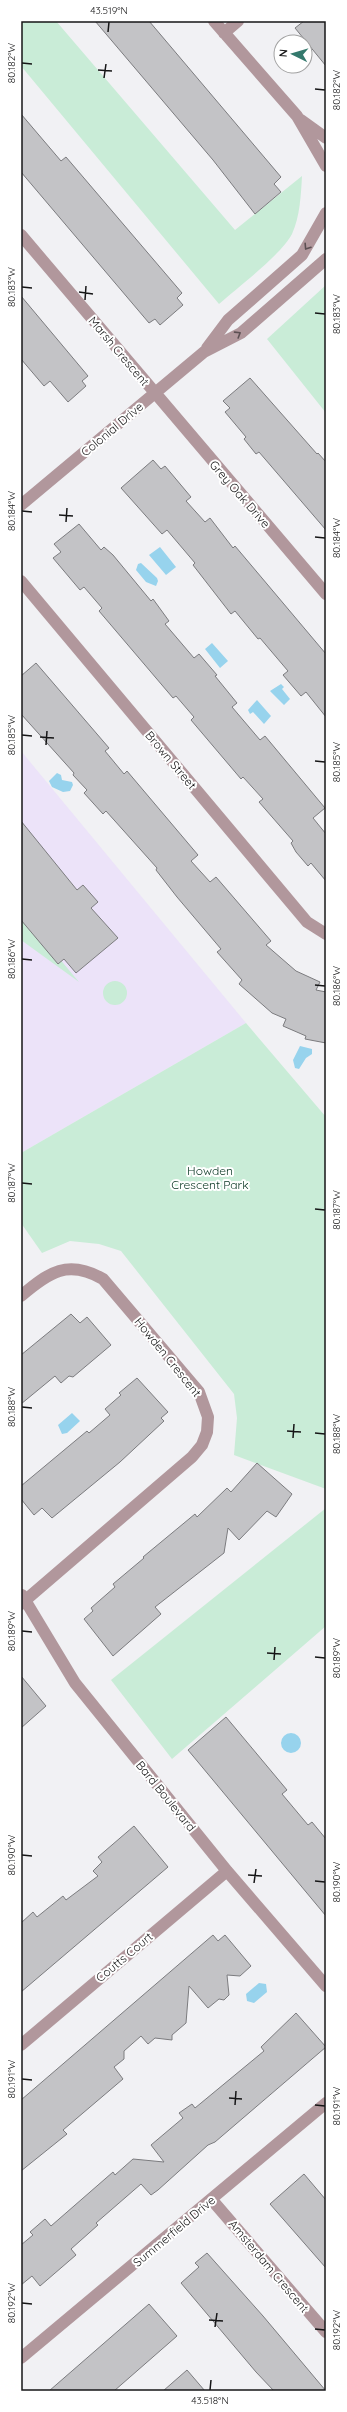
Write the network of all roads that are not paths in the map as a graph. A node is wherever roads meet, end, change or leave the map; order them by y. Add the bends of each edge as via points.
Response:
1 (214, 21) edge
2 (238, 21) edge
3 (224, 32) junction
4 (297, 116) junction
5 (326, 138) edge
6 (326, 166) edge
7 (326, 213) edge
8 (21, 235) edge
9 (326, 259) edge
10 (204, 352) junction
11 (154, 393) junction
12 (21, 505) edge
13 (21, 581) edge
14 (326, 594) edge
15 (326, 934) edge
16 (21, 1296) edge
17 (22, 1600) edge
18 (227, 1871) junction
19 (326, 1986) edge
20 (21, 2045) edge
21 (326, 2103) edge
22 (212, 2200) junction
23 (326, 2332) edge
24 (21, 2358) edge

1 - 3 street
2 - 3 street
3 - 4 street
4 - 5 street
4 - 6 street
7 -> 10 street, Colonial Drive via 302,255 228,320
8 - 11 street, Marsh Crescent
10 -> 9 street, Colonial Drive via 241,333
10 - 11 street, Colonial Drive
11 - 12 street, Colonial Drive
11 - 14 street, Grey Oak Drive
13 - 15 street, Brown Street via 307,922
16 - 17 street, Howden Crescent via 41,1279 55,1271 68,1268 84,1270 103,1279 199,1392 208,1417 207,1432 202,1445 192,1458
17 - 18 street, Bard Boulevard via 75,1683
18 - 19 street, Bard Boulevard
18 - 20 street, Coutts Court
21 - 22 street, Summerfield Drive
22 - 23 street, Amsterdam Crescent
22 - 24 street, Summerfield Drive

